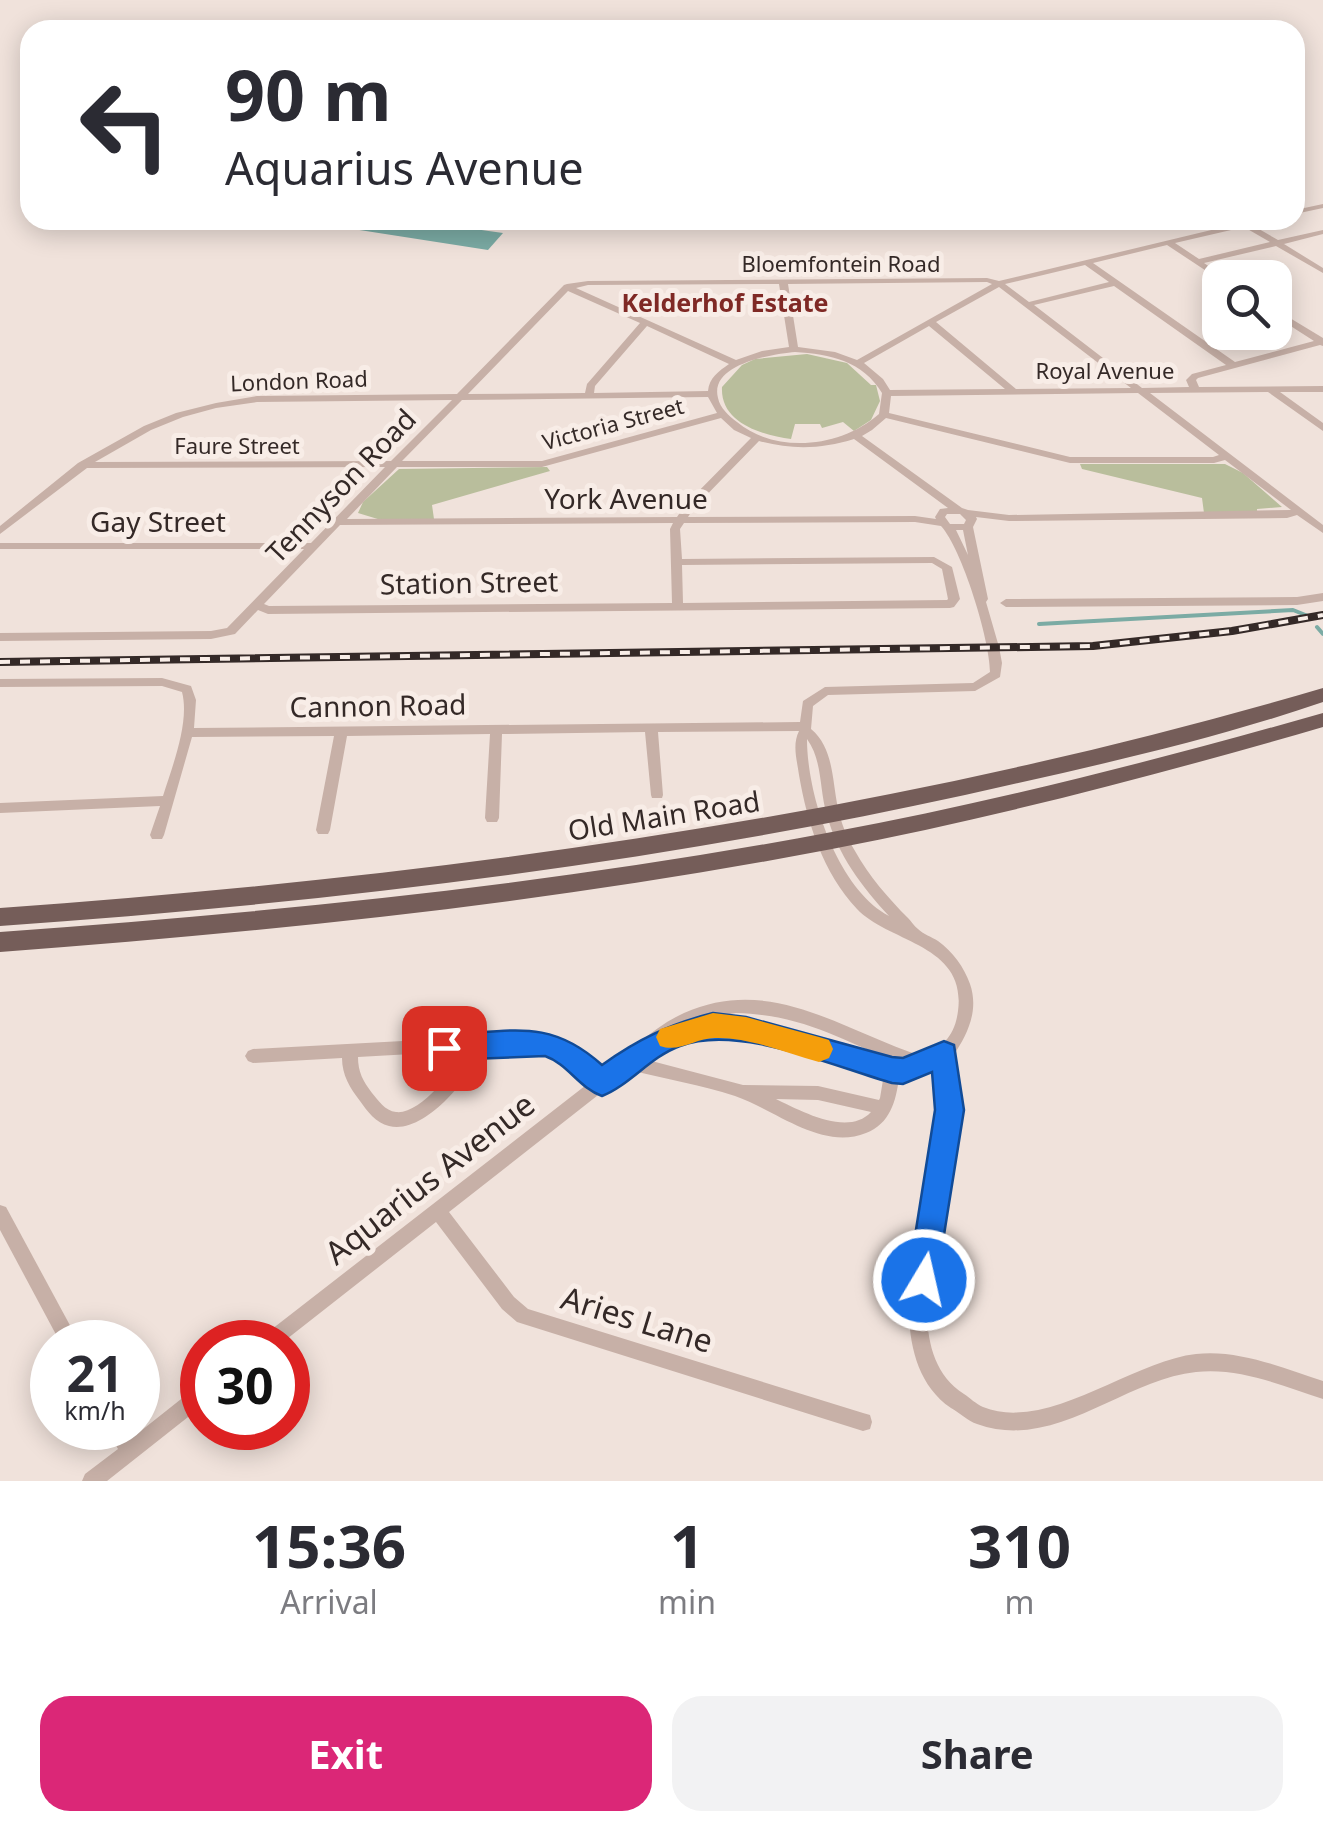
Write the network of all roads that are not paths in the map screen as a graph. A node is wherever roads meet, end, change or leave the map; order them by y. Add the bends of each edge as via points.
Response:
1 (1219, 230) edge
2 (1255, 230) edge
3 (1323, 232) edge
4 (1168, 242) junction
5 (1277, 243) junction
6 (1086, 262) junction
7 (1198, 262) junction
8 (1202, 265) edge
9 (1323, 270) edge
10 (783, 282) junction
11 (1116, 283) junction
12 (1000, 284) junction
13 (568, 287) junction
14 (1029, 304) junction
15 (646, 322) junction
16 (931, 322) junction
17 (1292, 323) edge
18 (1322, 342) edge
19 (794, 349) junction
20 (735, 363) junction
21 (858, 363) junction
22 (1234, 366) junction
23 (1195, 390) junction
24 (1271, 390) junction
25 (1323, 390) edge
26 (1142, 391) junction
27 (1014, 392) junction
28 (887, 393) junction
29 (713, 394) junction
30 (589, 395) junction
31 (458, 397) junction
32 (722, 415) junction
33 (884, 415) junction
34 (1323, 428) edge
35 (856, 436) junction
36 (758, 437) junction
37 (1227, 456) junction
38 (82, 465) junction
39 (392, 465) junction
40 (933, 493) junction
41 (1298, 512) junction
42 (944, 519) junction
43 (966, 519) junction
44 (680, 521) junction
45 (338, 522) junction
46 (1323, 530) edge
47 (0, 531) edge
48 (0, 546) edge
49 (315, 546) junction
50 (676, 562) junction
51 (1323, 597) edge
52 (1006, 603) dead end
53 (257, 606) junction
54 (678, 606) junction
55 (982, 607) junction
56 (0, 637) edge
57 (0, 683) edge
58 (1323, 695) edge
59 (1323, 720) edge
60 (651, 728) junction
61 (805, 729) junction
62 (496, 730) junction
63 (340, 732) junction
64 (186, 733) junction
65 (657, 794) dead end
66 (166, 801) junction
67 (0, 808) edge
68 (492, 818) dead end
69 (323, 830) dead end
70 (828, 830) junction
71 (157, 835) dead end
72 (0, 916) edge
73 (0, 942) edge
74 (475, 1046) junction
75 (351, 1052) junction
76 (944, 1054) junction
77 (254, 1056) dead end
78 (635, 1057) junction
79 (922, 1063) junction
80 (892, 1070) junction
81 (602, 1083) junction
82 (742, 1092) junction
83 (884, 1108) junction
84 (438, 1211) junction
85 (0, 1213) edge
86 (58, 1320) edge
87 (298, 1320) edge
88 (1323, 1390) edge
89 (180, 1412) edge
90 (863, 1422) dead end
91 (130, 1452) joint
92 (92, 1481) edge

1 - 4 street, Bloemfontein Road
2 - 5 street
3 - 5 street
4 - 6 street, Bloemfontein Road
4 - 7 street
5 - 7 street
5 - 9 street
6 - 11 street
6 - 12 street, Bloemfontein Road
7 - 8 street
10 - 12 street, Bloemfontein Road
10 - 13 street, Bloemfontein Road
10 - 19 street
11 - 14 street
11 - 22 street
12 - 14 street
12 - 16 street
13 - 15 street
13 - 31 street
14 - 26 street
15 - 20 street
15 - 30 street
16 - 21 street
16 - 27 street
17 - 18 street
18 - 22 street
19 - 20 street
19 - 21 street
20 - 29 street via 721,374
21 - 28 street
22 - 23 street via 1193,377
23 - 24 street, Royal Avenue
23 - 26 street, Royal Avenue
24 - 25 street, Royal Avenue
24 - 34 street
26 - 27 street, Royal Avenue
26 - 37 street
27 - 28 street, Royal Avenue
28 - 33 street
29 - 30 street
29 - 32 street
30 - 31 street
31 - 38 street, London Road via 228,402 155,422
31 - 39 street, Tennyson Road
32 - 36 street
32 - 39 street, Victoria Street via 551,463
33 - 35 street
33 - 37 street via 1075,461
35 - 36 street via 801,445
35 - 40 street
36 - 44 street
37 - 41 street
38 - 39 street, Faure Street
38 - 47 street, London Road
39 - 45 street, Tennyson Road
40 - 42 street
40 - 43 street
41 - 43 street
41 - 46 street
42 - 43 street
42 - 43 street
42 - 44 street, York Avenue
42 - 55 street
43 - 55 street
44 - 45 street, York Avenue
44 - 50 street
45 - 49 street, Tennyson Road
48 - 49 street, Gay Street
49 - 53 street, Tennyson Road
50 - 54 street
50 - 54 street, Station Street via 934,560 947,566 954,596 950,604
51 - 52 street
53 - 54 street, Station Street
53 - 56 street via 221,635
55 - 61 street via 998,664 988,682 831,689 809,700
57 - 64 street via 172,682 192,696
58 - 70 main road, Old Main Road
59 - 70 main road, Old Main Road via 966,813
60 - 61 street, Cannon Road
60 - 62 street, Cannon Road
60 - 65 street
61 - 70 street via 800,741
61 - 70 street via 817,741
62 - 63 street, Cannon Road
62 - 68 street
63 - 64 street, Cannon Road
63 - 69 street
64 - 66 street
66 - 67 street
66 - 71 street
70 - 72 main road, Old Main Road via 315,894
70 - 73 main road, Old Main Road via 604,880 487,896
70 - 76 street via 864,907 946,957 965,990 966,1025
74 - 75 street
74 - 75 street via 462,1075 398,1120 384,1116 355,1082
74 - 81 street via 557,1046
75 - 77 street
76 - 79 street, Aquarius Avenue
76 - 88 street via 949,1110 918,1344 955,1401 994,1420 1048,1416 1196,1363
78 - 79 street, Aquarius Avenue via 688,1015 741,1005 842,1029
78 - 80 street, Aquarius Avenue via 673,1036 713,1025
78 - 81 street, Aquarius Avenue
78 - 82 street
79 - 80 street, Aquarius Avenue
80 - 83 street
81 - 84 street, Aquarius Avenue
82 - 83 street via 818,1093
82 - 83 street via 846,1130 873,1124
84 - 87 street, Aquarius Avenue
84 - 90 street, Aries Lane via 524,1316
85 - 86 street
89 - 91 street
91 - 92 street

